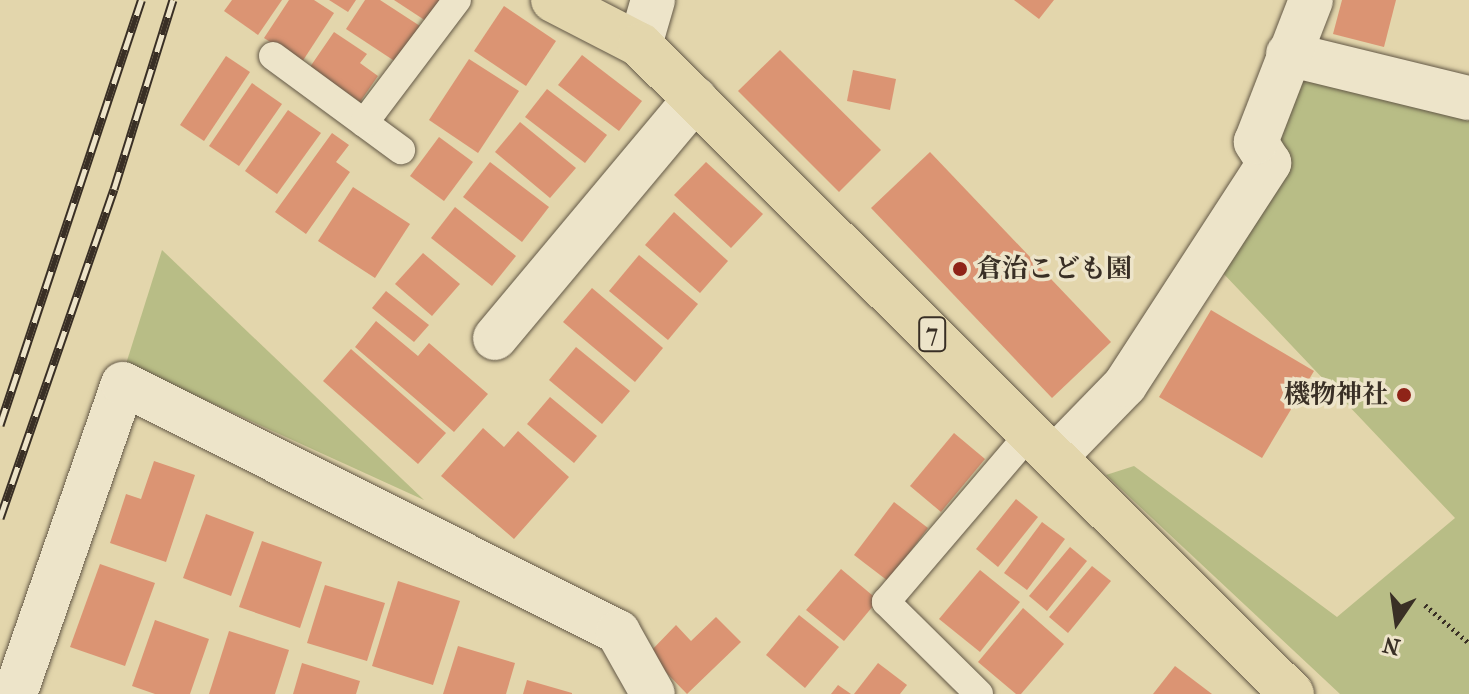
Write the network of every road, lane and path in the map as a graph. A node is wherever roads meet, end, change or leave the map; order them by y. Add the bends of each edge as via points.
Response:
1 (457, 0) edge
2 (553, 0) edge
3 (653, 0) edge
4 (1311, 0) edge
5 (640, 45) junction
6 (1288, 54) junction
7 (273, 56) dead end
8 (1469, 98) edge
9 (695, 99) junction
10 (364, 123) junction
11 (401, 150) dead end
12 (495, 338) dead end
13 (1044, 444) junction
14 (1425, 605) dead end
15 (1469, 643) edge
16 (14, 690) edge
17 (653, 694) edge
18 (979, 694) edge
19 (1292, 694) edge

1 - 10 lane
2 - 5 main road, 7
3 - 5 street
4 - 6 street
5 - 9 main road, 7
6 - 8 street
6 - 13 street via 1256,142 1269,163 1125,385
7 - 10 lane
9 - 12 street
9 - 13 main road, 7
10 - 11 lane
13 - 18 lane via 886,602
13 - 19 main road, 7
14 - 15 path
16 - 17 street via 123,384 618,632

